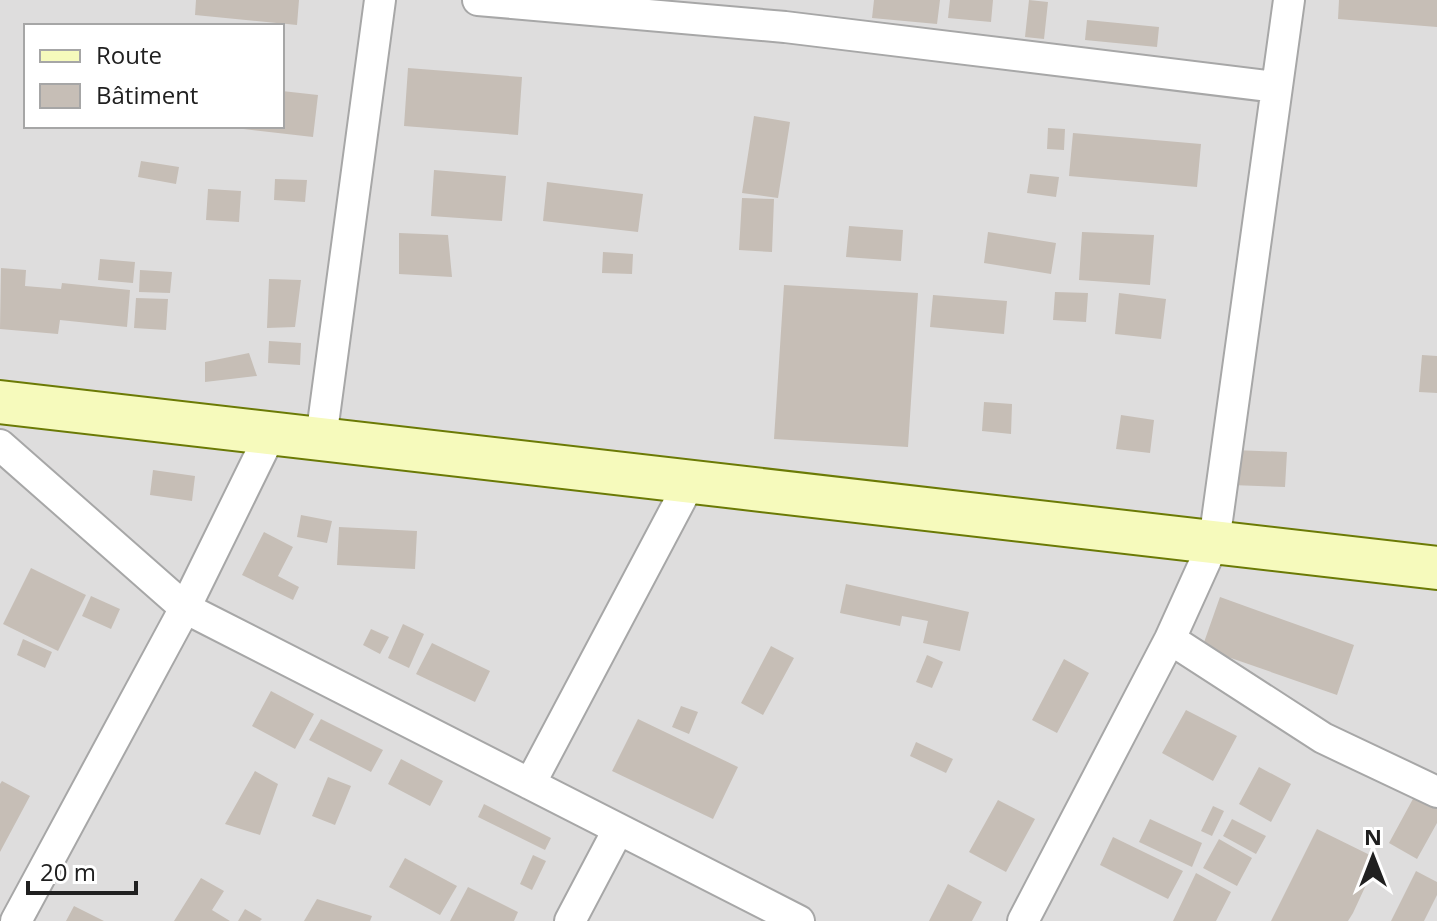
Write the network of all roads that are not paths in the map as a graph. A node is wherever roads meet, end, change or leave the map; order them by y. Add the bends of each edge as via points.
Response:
1 (380, 0) edge
2 (478, 0) edge
3 (1289, 0) edge
4 (786, 14) edge
5 (1276, 87) junction
6 (0, 402) edge
7 (271, 433) junction
8 (321, 439) junction
9 (0, 445) edge
10 (690, 482) junction
11 (1214, 542) junction
12 (1437, 568) edge
13 (185, 608) junction
14 (1170, 639) junction
15 (530, 784) junction
16 (1437, 792) edge
17 (618, 830) junction
18 (16, 921) edge
19 (570, 921) edge
20 (799, 921) edge
21 (1023, 921) edge

1 - 8 street
2 - 4 street
3 - 5 street
4 - 5 street
5 - 11 street
6 - 7 street
7 - 8 street
7 - 13 street
8 - 10 street
9 - 13 street
10 - 11 street
10 - 15 street
11 - 12 street
11 - 14 street
13 - 15 street
13 - 18 street
14 - 16 street via 1323,738
14 - 21 street
15 - 17 street
17 - 19 street
17 - 20 street

